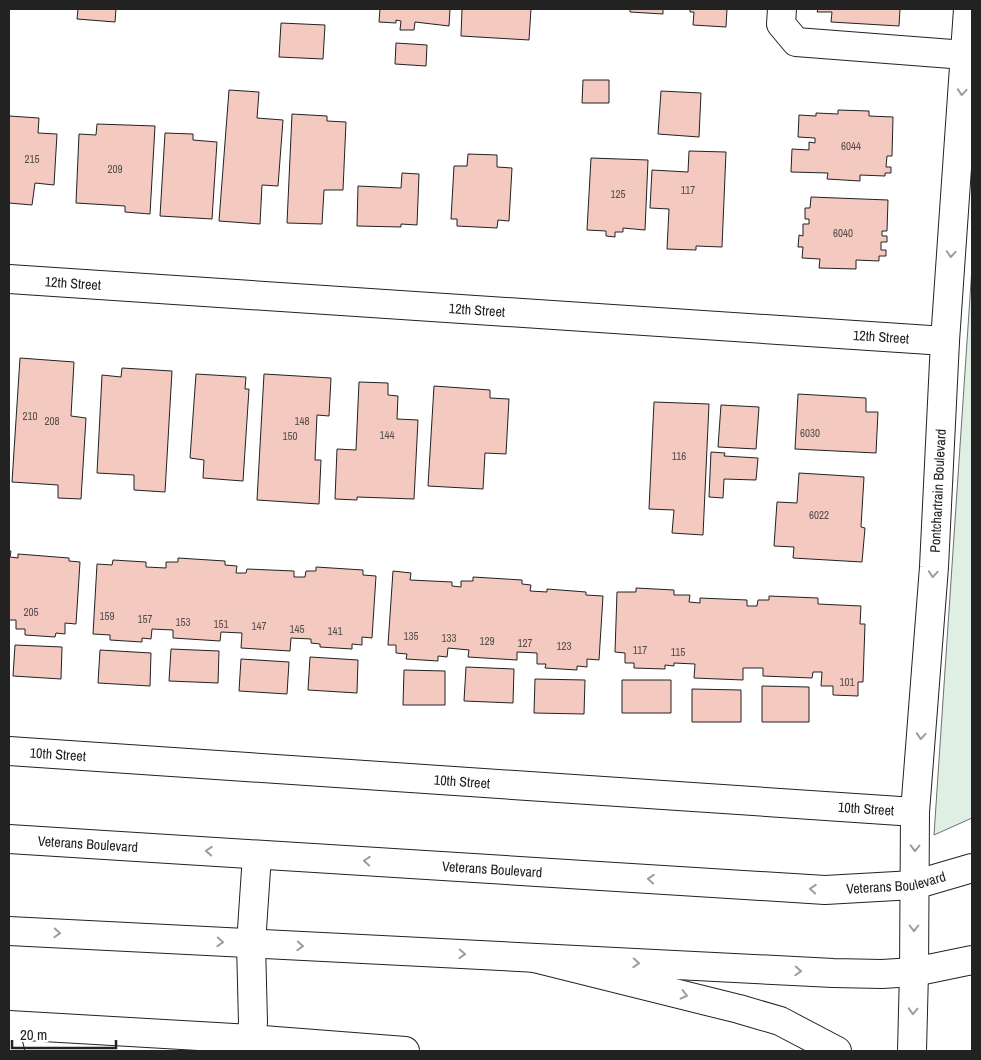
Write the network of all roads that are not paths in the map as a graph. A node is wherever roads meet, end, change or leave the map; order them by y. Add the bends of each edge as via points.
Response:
1 (782, 9) edge
2 (968, 9) edge
3 (965, 55) junction
4 (9, 279) edge
5 (945, 342) junction
6 (9, 751) edge
7 (915, 812) junction
8 (9, 839) edge
9 (258, 854) junction
10 (972, 868) edge
11 (914, 885) junction
12 (9, 931) edge
13 (252, 944) junction
14 (534, 958) junction
15 (972, 960) edge
16 (914, 972) junction
17 (9, 1025) edge
18 (251, 1045) edge
19 (9, 1047) edge
20 (10, 1051) edge
21 (405, 1051) edge
22 (837, 1051) edge
23 (912, 1051) edge

1 - 3 main road via 781,24 796,42
2 - 3 main road, Pontchartrain Boulevard
3 -> 5 main road, Pontchartrain Boulevard
4 - 5 main road, 12th Street
5 -> 7 main road, Pontchartrain Boulevard via 934,567
6 - 7 main road, 10th Street
7 -> 11 main road, Pontchartrain Boulevard
9 -> 8 main road, Veterans Boulevard
11 -> 9 main road, Veterans Boulevard via 825,890
9 - 13 main road
10 - 11 main road, Veterans Boulevard
11 -> 16 main road, Pontchartrain Boulevard
12 -> 13 main road
13 -> 14 main road
13 - 18 main road via 254,1022
14 -> 16 main road via 833,973
14 -> 22 main road via 780,1021
15 - 16 main road
16 -> 23 main road, Pontchartrain Boulevard
17 - 18 main road
18 - 21 main road
19 - 20 main road

